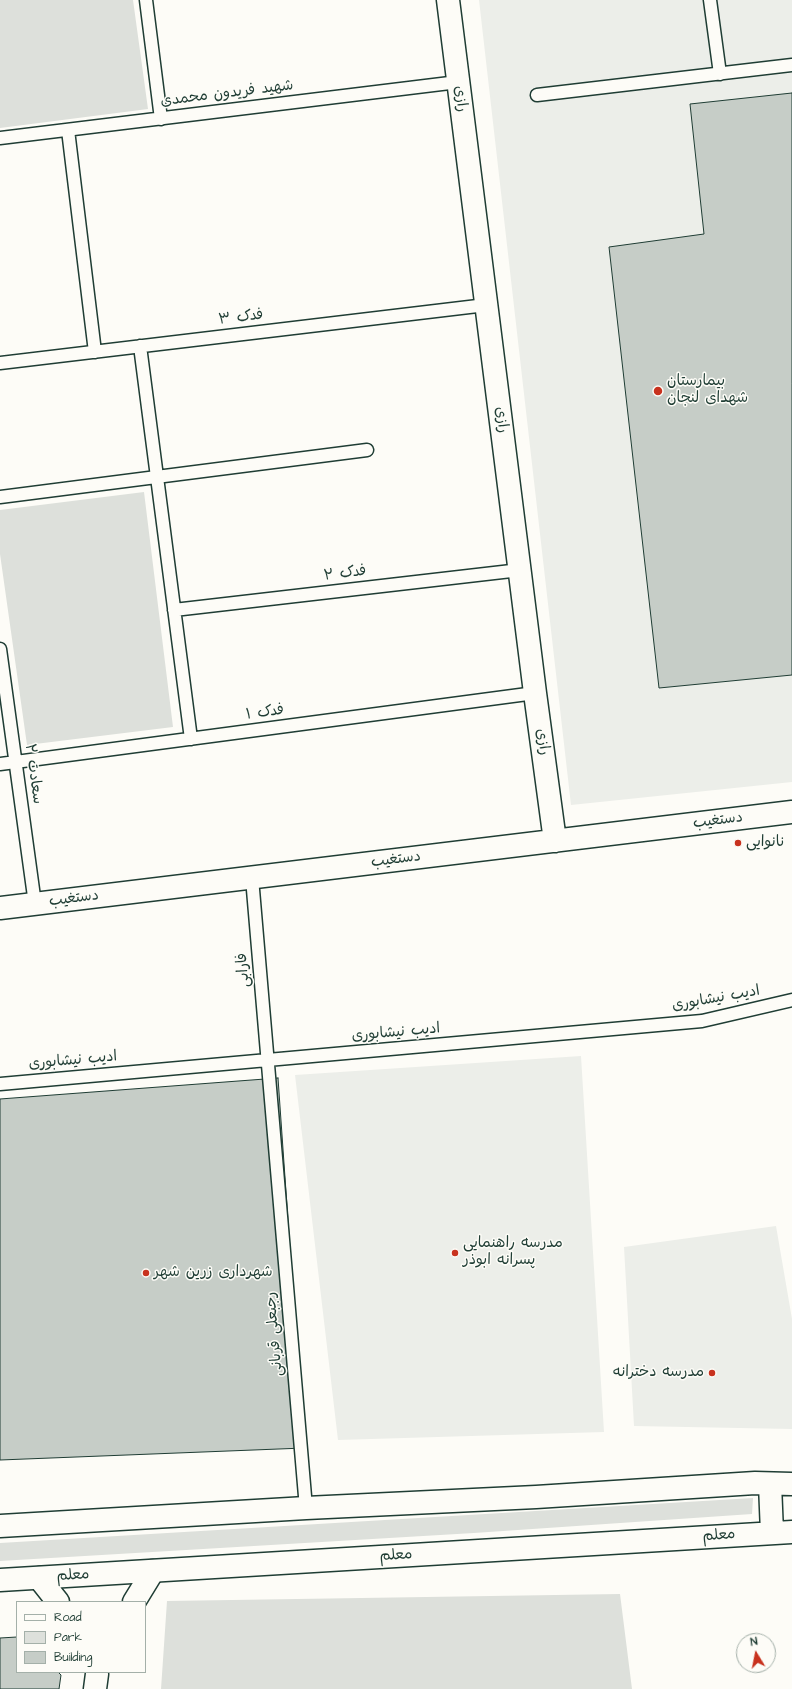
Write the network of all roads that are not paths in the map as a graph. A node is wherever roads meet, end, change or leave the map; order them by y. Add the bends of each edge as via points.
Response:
1 (146, 0) edge
2 (448, 0) edge
3 (710, 0) edge
4 (792, 65) edge
5 (720, 74) junction
6 (458, 82) junction
7 (537, 95) dead end
8 (161, 119) junction
9 (68, 130) junction
10 (0, 138) edge
11 (486, 305) junction
12 (140, 346) junction
13 (95, 352) junction
14 (0, 363) edge
15 (367, 450) dead end
16 (157, 476) junction
17 (0, 497) edge
18 (520, 570) junction
19 (174, 610) junction
20 (0, 649) edge
21 (535, 694) junction
22 (191, 739) junction
23 (16, 762) junction
24 (0, 764) edge
25 (792, 812) edge
26 (555, 841) junction
27 (252, 878) junction
28 (35, 904) junction
29 (0, 908) edge
30 (792, 1000) edge
31 (268, 1060) junction
32 (0, 1084) edge
33 (770, 1484) junction
34 (792, 1484) edge
35 (306, 1508) junction
36 (0, 1526) edge
37 (782, 1532) edge
38 (153, 1571) junction
39 (39, 1578) junction
40 (0, 1580) edge
41 (57, 1601) edge
42 (135, 1601) edge

1 - 8 lane
2 - 6 street, رازی
3 - 5 lane
4 - 5 lane
5 - 7 lane
6 - 8 lane, شهید فریدون محمدی
6 - 11 street, رازی
8 - 9 lane, شهید فریدون محمدی
9 - 10 lane, شهید فریدون محمدی
9 - 13 lane
11 - 12 lane, فدک ۳
11 - 18 street, رازی
12 - 13 lane, فدک ۳
12 - 16 lane
13 - 14 lane, فدک ۳
15 - 16 lane
16 - 17 lane
16 - 19 lane
18 - 19 lane, فدک ۲
18 - 21 street, رازی
19 - 22 lane
20 - 23 lane, سعادت ۲
21 - 22 lane, فدک ۱
21 - 26 street, رازی
22 - 23 lane, فدک ۱
23 - 24 lane, فدک ۱
23 - 28 lane, سعادت ۲
25 - 26 street, دستغیب
26 - 27 street, دستغیب
27 - 28 street, دستغیب
27 - 31 lane, فارابی
28 - 29 street, دستغیب
30 - 31 lane, ادیب نیشابوری via 702,1021
31 - 32 lane, ادیب نیشابوری
31 - 35 lane, رجبعلی قربانی
33 - 34 street
33 - 35 street
33 - 37 street
35 - 36 street
37 - 38 street, معلم
38 - 39 street, معلم
38 - 42 street
39 - 40 street, معلم
39 - 41 street

